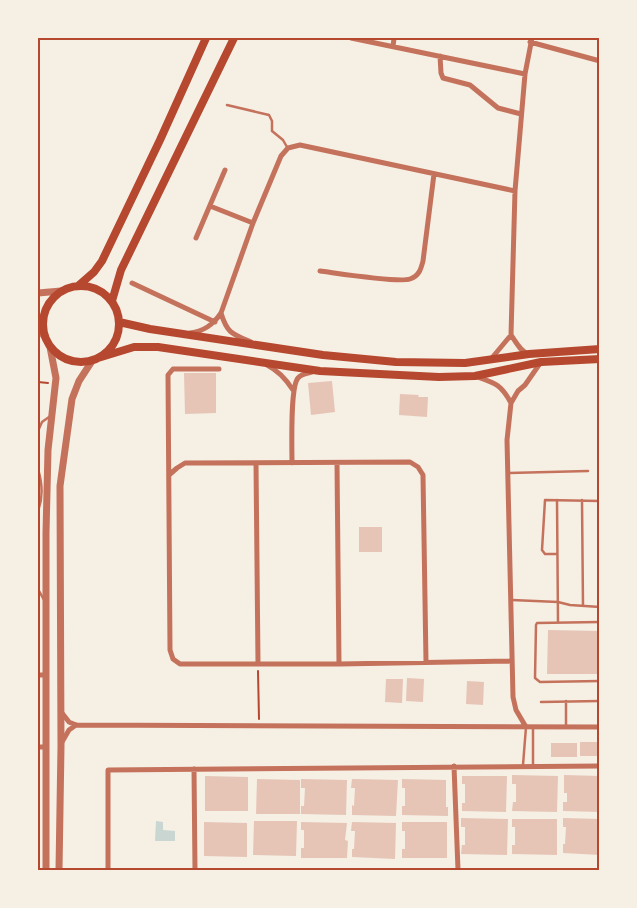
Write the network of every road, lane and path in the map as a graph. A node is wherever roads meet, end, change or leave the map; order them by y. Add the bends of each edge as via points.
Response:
1 (206, 38) edge
2 (238, 38) edge
3 (351, 38) edge
4 (394, 38) edge
5 (531, 40) edge
6 (232, 41) edge
7 (393, 47) junction
8 (440, 56) junction
9 (600, 61) edge
10 (525, 74) junction
11 (227, 105) dead end
12 (521, 114) junction
13 (288, 148) junction
14 (225, 170) dead end
15 (434, 174) junction
16 (515, 191) junction
17 (210, 206) junction
18 (253, 223) junction
19 (196, 238) dead end
20 (320, 271) dead end
21 (132, 283) dead end
22 (78, 286) junction
23 (61, 291) junction
24 (38, 293) edge
25 (112, 301) junction
26 (221, 313) junction
27 (119, 322) junction
28 (215, 322) junction
29 (38, 328) edge
30 (185, 334) junction
31 (512, 335) junction
32 (45, 337) junction
33 (263, 346) junction
34 (50, 347) junction
35 (600, 349) edge
36 (529, 354) junction
37 (95, 359) junction
38 (600, 359) edge
39 (490, 360) junction
40 (259, 361) junction
41 (540, 362) junction
42 (219, 369) dead end
43 (320, 371) junction
44 (474, 376) junction
45 (38, 382) edge
46 (55, 384) junction
47 (293, 390) junction
48 (510, 403) junction
49 (50, 416) junction
50 (38, 431) edge
51 (256, 463) junction
52 (292, 463) junction
53 (338, 463) junction
54 (38, 469) edge
55 (588, 471) dead end
56 (508, 473) junction
57 (169, 475) junction
58 (557, 500) junction
59 (582, 500) junction
60 (600, 501) edge
61 (38, 511) edge
62 (557, 554) junction
63 (38, 589) edge
64 (510, 600) junction
65 (558, 602) junction
66 (45, 603) junction
67 (583, 606) junction
68 (600, 607) edge
69 (558, 622) junction
70 (600, 622) edge
71 (511, 661) junction
72 (426, 662) junction
73 (258, 664) junction
74 (339, 664) junction
75 (41, 675) edge
76 (600, 681) edge
77 (566, 701) junction
78 (600, 701) edge
79 (542, 702) dead end
80 (60, 711) junction
81 (76, 725) junction
82 (259, 726) junction
83 (526, 727) junction
84 (533, 727) junction
85 (566, 727) junction
86 (600, 727) edge
87 (61, 746) junction
88 (42, 747) edge
89 (454, 766) junction
90 (523, 766) junction
91 (533, 766) junction
92 (600, 766) edge
93 (194, 769) junction
94 (46, 870) edge
95 (59, 870) edge
96 (108, 870) edge
97 (195, 870) edge
98 (458, 870) edge

1 - 22 main road via 102,261
2 - 6 street
3 - 7 street
4 - 7 street
5 - 9 street
5 - 10 street
6 - 25 main road via 121,270
7 - 8 street
8 - 10 street
8 - 12 street via 441,76 470,85 498,108
10 - 12 street
11 - 13 lane via 268,115 272,131
12 - 16 street
13 - 15 street via 300,145
13 - 18 street via 281,156
14 - 17 street
15 - 16 street
15 - 20 street via 423,260 416,276 402,280
16 - 31 street
17 - 18 street
17 - 19 street
18 - 26 street
21 - 28 street
22 - 23 main road
22 - 25 main road via 103,292
23 - 24 street
23 - 32 main road via 45,311
25 - 27 main road
26 - 28 street
26 - 33 street via 225,326 234,335
27 - 30 main road
27 - 37 main road via 114,343
28 - 30 street via 201,331
29 - 32 street
30 - 33 main road
31 - 36 street
31 - 39 street
32 - 34 main road
33 - 39 main road via 396,362
34 - 37 main road via 69,360
34 - 46 street
35 - 36 main road
36 - 39 main road
37 - 40 main road via 134,347 158,347
37 - 80 street via 79,381 72,399 60,486
38 - 41 main road
40 - 43 main road
40 - 47 street via 277,370
41 - 44 main road
41 - 48 street
42 - 57 street via 173,369 168,375
43 - 44 main road
43 - 47 street via 298,378
44 - 48 street via 498,384
45 - 46 path
46 - 49 street
47 - 52 street
48 - 56 street
49 - 50 lane
49 - 66 street
51 - 52 street
51 - 57 street via 185,463
51 - 73 street
52 - 53 street
53 - 72 street via 410,462 423,475
53 - 74 street
54 - 61 lane via 41,482
55 - 56 lane
56 - 64 street
57 - 73 street via 170,650 173,659 180,664
58 - 59 lane
58 - 62 lane
58 - 62 lane via 545,500 543,503 542,550 545,554
59 - 60 lane
59 - 67 lane
62 - 65 lane
63 - 66 lane
64 - 65 lane
64 - 71 street
65 - 67 lane
65 - 69 lane
66 - 75 street
67 - 68 lane
69 - 70 lane
69 - 76 lane via 537,623 535,678 540,682
71 - 72 street
71 - 83 street via 514,704
72 - 74 street
73 - 74 street
73 - 82 path
75 - 88 street
77 - 78 lane
77 - 79 lane
77 - 85 lane
80 - 81 street
80 - 87 street
81 - 82 street
81 - 87 street via 63,738
82 - 83 street
83 - 84 street
83 - 90 lane
84 - 85 street
84 - 91 lane
85 - 86 street
87 - 95 street
88 - 94 street
89 - 90 street
89 - 93 street
89 - 98 street
90 - 91 street
91 - 92 street
93 - 96 street via 108,770
93 - 97 street

